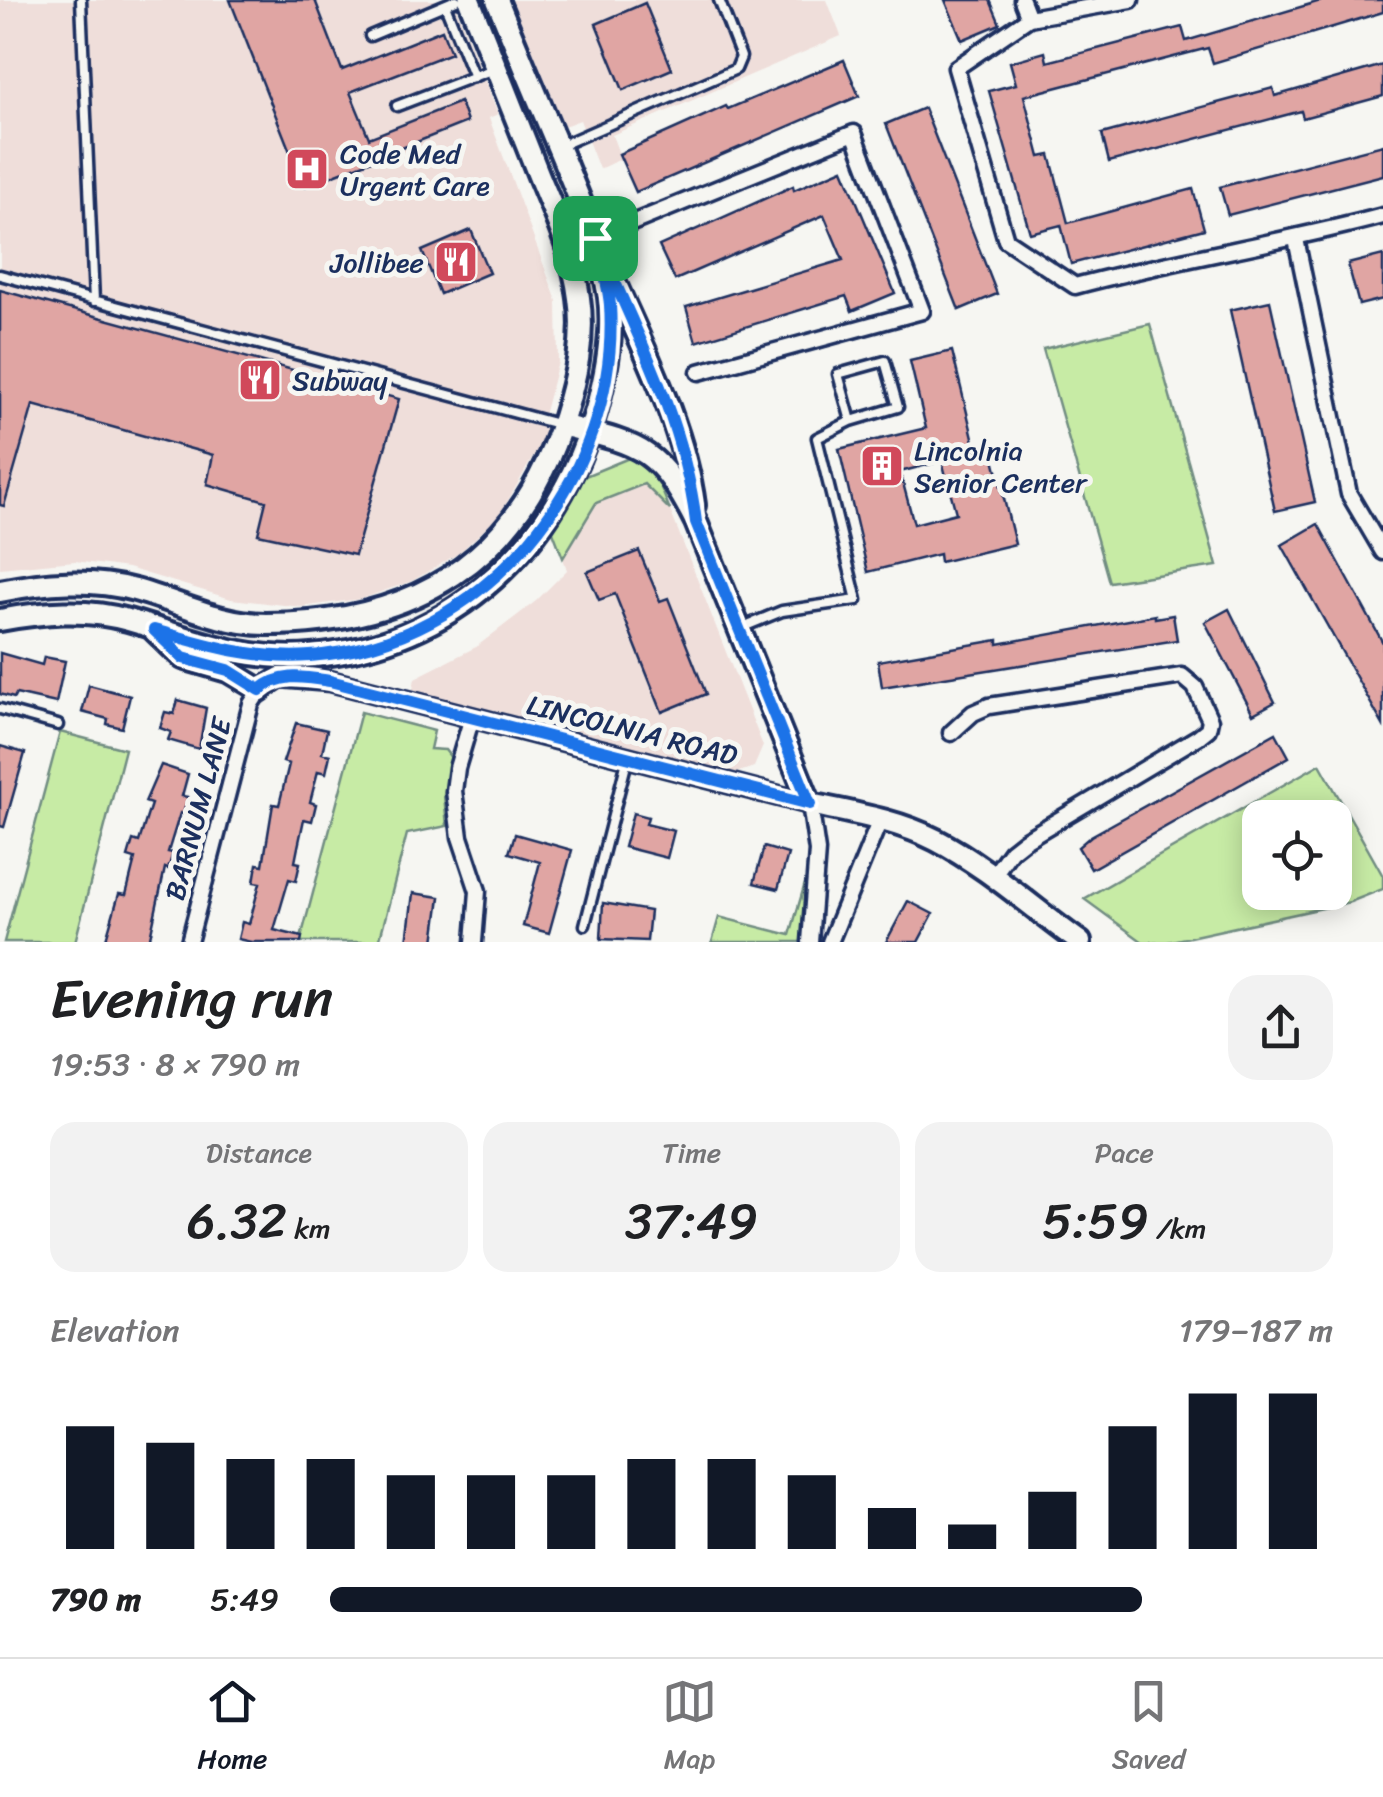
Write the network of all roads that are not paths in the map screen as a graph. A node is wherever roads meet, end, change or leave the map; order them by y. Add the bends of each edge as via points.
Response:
1 (80, 0) edge
2 (456, 0) edge
3 (469, 0) edge
4 (497, 0) edge
5 (719, 0) edge
6 (1022, 0) edge
7 (1132, 0) edge
8 (444, 4) junction
9 (1029, 18) junction
10 (370, 36) dead end
11 (496, 68) junction
12 (474, 76) junction
13 (397, 106) dead end
14 (558, 147) junction
15 (1383, 216) edge
16 (595, 238) junction
17 (1296, 239) junction
18 (0, 276) edge
19 (94, 301) junction
20 (699, 372) dead end
21 (851, 421) junction
22 (562, 425) junction
23 (590, 432) junction
24 (696, 522) junction
25 (1383, 552) edge
26 (0, 591) edge
27 (0, 620) edge
28 (739, 629) junction
29 (154, 630) junction
30 (260, 690) junction
31 (0, 709) edge
32 (472, 717) junction
33 (58, 726) dead end
34 (950, 733) dead end
35 (628, 757) junction
36 (810, 804) junction
37 (880, 820) junction
38 (993, 876) junction
39 (586, 925) dead end
40 (188, 942) edge
41 (474, 942) edge
42 (810, 942) edge
43 (830, 942) edge
44 (1080, 942) edge

1 - 19 lane
2 - 8 lane
3 - 11 main road
4 - 14 main road
5 - 14 lane via 741,57 736,69
6 - 9 street
7 - 9 street
8 - 10 lane
8 - 12 lane
9 - 17 street via 956,68 1006,240 1076,286
11 - 12 lane
11 - 22 main road via 580,298 579,354
12 - 13 lane
14 - 16 main road
15 - 17 street
16 - 20 street via 854,133 922,311
16 - 23 main road via 610,335
16 - 24 main road via 668,411
17 - 25 street via 1349,494
18 - 19 lane
19 - 22 lane
21 - 21 lane via 898,407 886,361 838,374
21 - 28 lane via 817,438 857,600 782,611
22 - 23 main road
22 - 26 main road via 535,489 493,542 438,584 382,610 264,624 92,583
23 - 24 main road via 650,454
23 - 29 main road via 558,502 520,554 462,602 408,632 350,650 271,656
24 - 28 main road
27 - 29 main road via 63,612
28 - 36 main road
29 - 30 main road via 183,658 228,670
30 - 32 street, LINCOLNIA ROAD via 280,678 302,676
30 - 40 street, BARNUM LANE
31 - 33 lane
32 - 35 street, LINCOLNIA ROAD
32 - 41 street via 454,792 478,891
34 - 38 street via 972,713 997,704 1182,676 1195,687 1210,720 1198,737 1025,840
35 - 36 street, LINCOLNIA ROAD
35 - 39 lane
36 - 37 main road, LINCOLNIA ROAD
36 - 42 street via 818,851
37 - 38 main road, LINCOLNIA ROAD via 933,838
37 - 43 street
38 - 44 main road, LINCOLNIA ROAD

